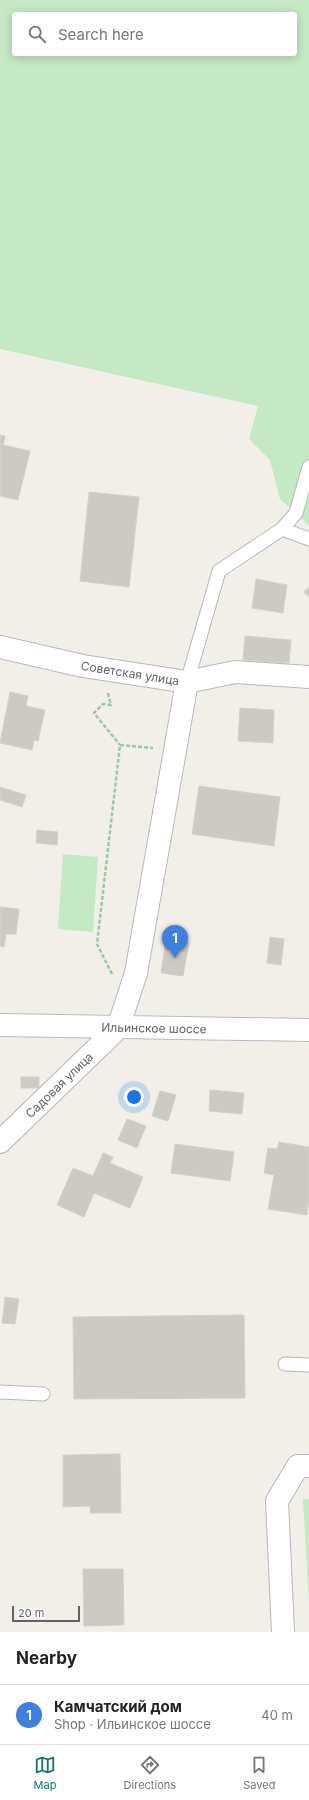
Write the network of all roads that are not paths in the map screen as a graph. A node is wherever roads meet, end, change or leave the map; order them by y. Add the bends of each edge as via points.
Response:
1 (309, 468) edge
2 (282, 530) junction
3 (309, 539) edge
4 (0, 647) edge
5 (309, 677) edge
6 (187, 682) junction
7 (0, 1025) edge
8 (118, 1028) junction
9 (309, 1030) edge
10 (0, 1142) edge
11 (285, 1364) dead end
12 (309, 1365) edge
13 (0, 1392) edge
14 (44, 1394) dead end
15 (309, 1466) edge
16 (283, 1632) edge

1 - 2 lane via 296,513
2 - 3 lane
2 - 6 lane via 219,571
4 - 6 street, Советская улица via 103,669
5 - 6 street, Советская улица via 235,672
6 - 8 street via 136,973
7 - 8 street, Ильинское шоссе
8 - 9 street, Ильинское шоссе
8 - 10 street, Садовая улица
11 - 12 lane
13 - 14 lane
15 - 16 street via 298,1466 277,1502

